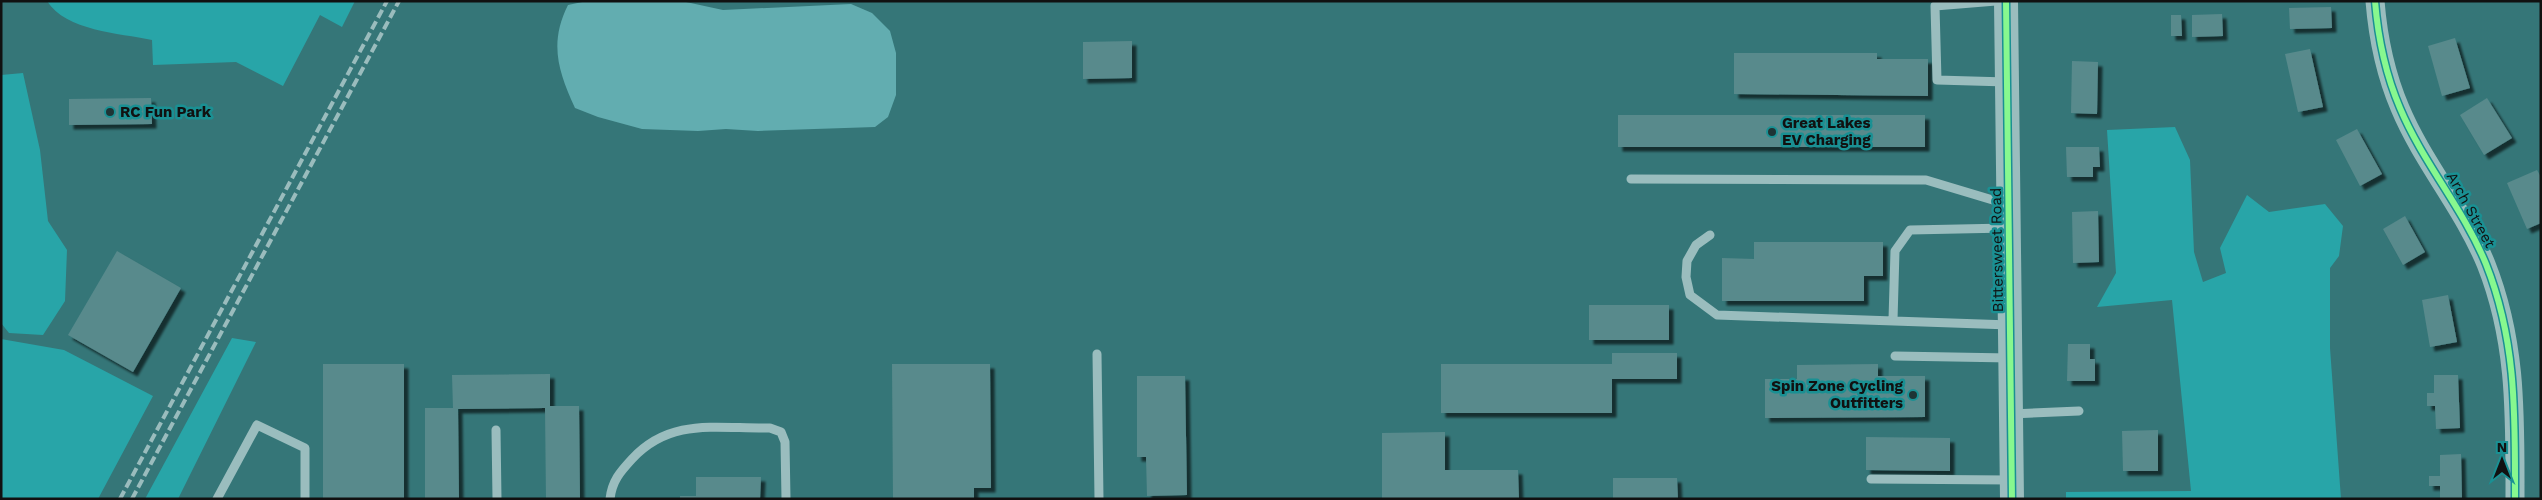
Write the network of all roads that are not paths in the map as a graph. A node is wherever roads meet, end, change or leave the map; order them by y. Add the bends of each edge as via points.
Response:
1 (1996, 1) edge
2 (2006, 1) edge
3 (2375, 1) edge
4 (2007, 82) junction
5 (1631, 179) dead end
6 (2009, 216) junction
7 (1710, 235) dead end
8 (1893, 320) junction
9 (2010, 325) junction
10 (1097, 354) dead end
11 (1895, 356) dead end
12 (2010, 358) junction
13 (2079, 412) dead end
14 (2011, 414) junction
15 (496, 430) dead end
16 (1871, 479) dead end
17 (2012, 489) edge
18 (217, 499) edge
19 (305, 499) edge
20 (497, 499) edge
21 (610, 499) edge
22 (786, 499) edge
23 (1099, 499) edge
24 (2515, 499) edge

1 - 4 lane via 1935,6 1937,80
2 - 4 street, Bittersweet Road
3 - 24 street, Arch Street via 2379,40 2400,108 2469,227 2499,301 2513,366
4 - 6 street, Bittersweet Road
5 - 6 lane via 1926,180
6 - 8 lane via 1910,230 1895,251
6 - 9 street, Bittersweet Road
7 - 8 lane via 1696,245 1687,260 1686,277 1690,295 1717,315
8 - 9 lane
9 - 12 street, Bittersweet Road
10 - 23 lane
11 - 12 lane
12 - 14 street, Bittersweet Road
13 - 14 lane
14 - 17 street, Bittersweet Road
15 - 20 lane
16 - 17 lane
18 - 19 lane via 257,425 305,448
21 - 22 lane via 612,485 618,475 647,444 658,437 679,429 770,428 781,432 785,442

